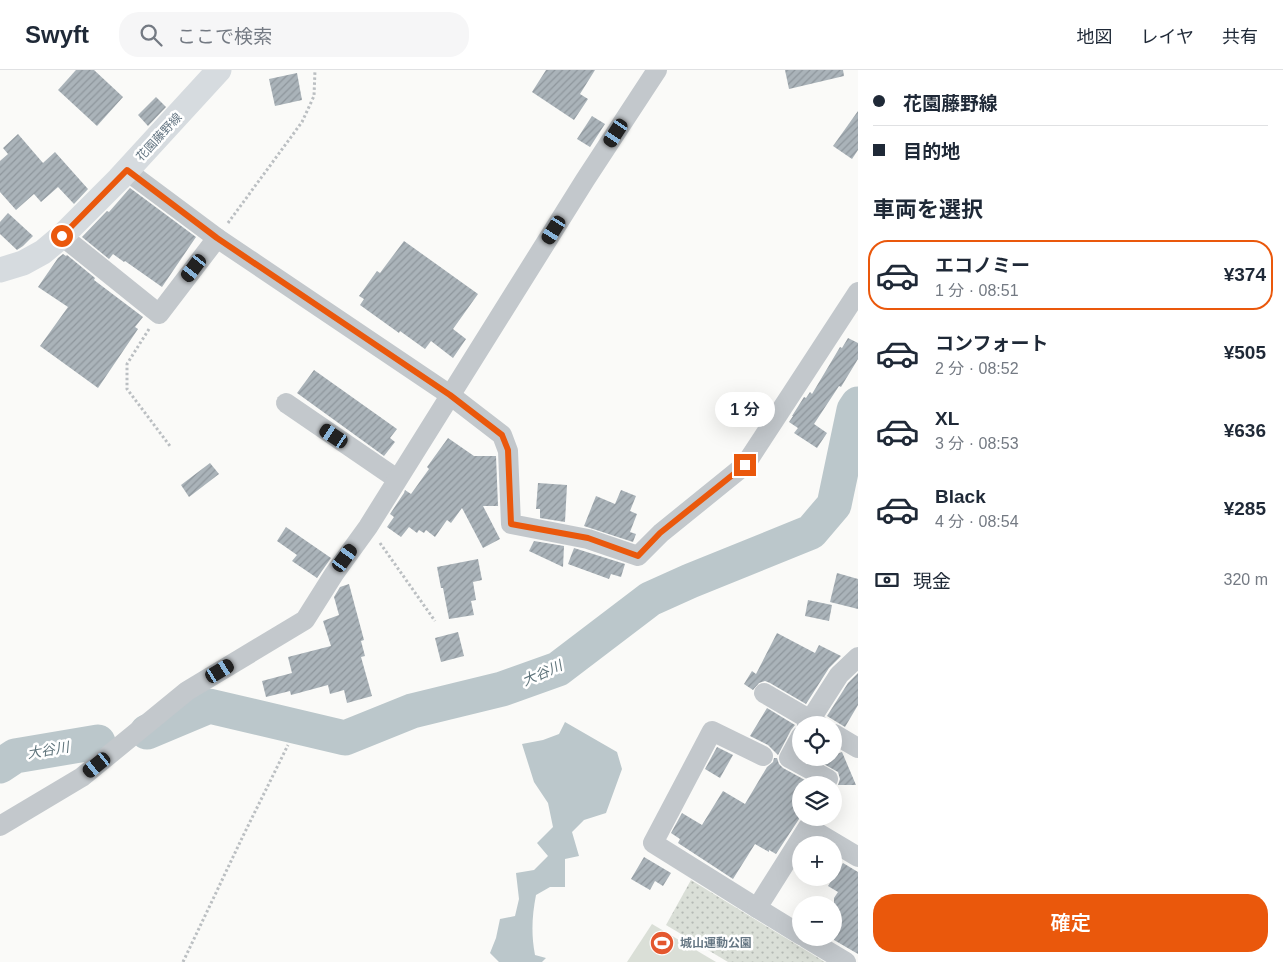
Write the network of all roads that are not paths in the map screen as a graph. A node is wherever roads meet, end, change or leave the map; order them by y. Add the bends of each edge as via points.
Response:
1 (219, 70) edge
2 (657, 70) edge
3 (127, 170) junction
4 (62, 236) junction
5 (217, 238) junction
6 (0, 270) edge
7 (858, 292) edge
8 (450, 395) junction
9 (286, 403) dead end
10 (398, 479) junction
11 (858, 657) edge
12 (764, 693) dead end
13 (796, 716) edge
14 (816, 716) edge
15 (842, 739) edge
16 (858, 748) edge
17 (763, 756) dead end
18 (804, 766) edge
19 (822, 776) edge
20 (0, 826) edge
21 (858, 857) edge
22 (757, 908) junction
23 (792, 929) edge
24 (819, 946) edge
25 (846, 962) edge

1 - 3 main road, 花園藤野線
2 - 8 street
3 - 4 main road, 花園藤野線
3 - 5 street
4 - 5 street via 159,314
4 - 6 main road, 花園藤野線 via 23,263
5 - 8 street
7 - 8 street via 745,465 660,533 638,556 588,538 511,524 508,450 502,435
8 - 10 street
9 - 10 street
10 - 20 street via 305,620 187,692 82,777
11 - 14 street via 839,675
12 - 13 street
15 - 16 street
17 - 22 street via 712,731 653,843
18 - 19 street
21 - 22 street via 808,827
22 - 23 street
24 - 25 street

